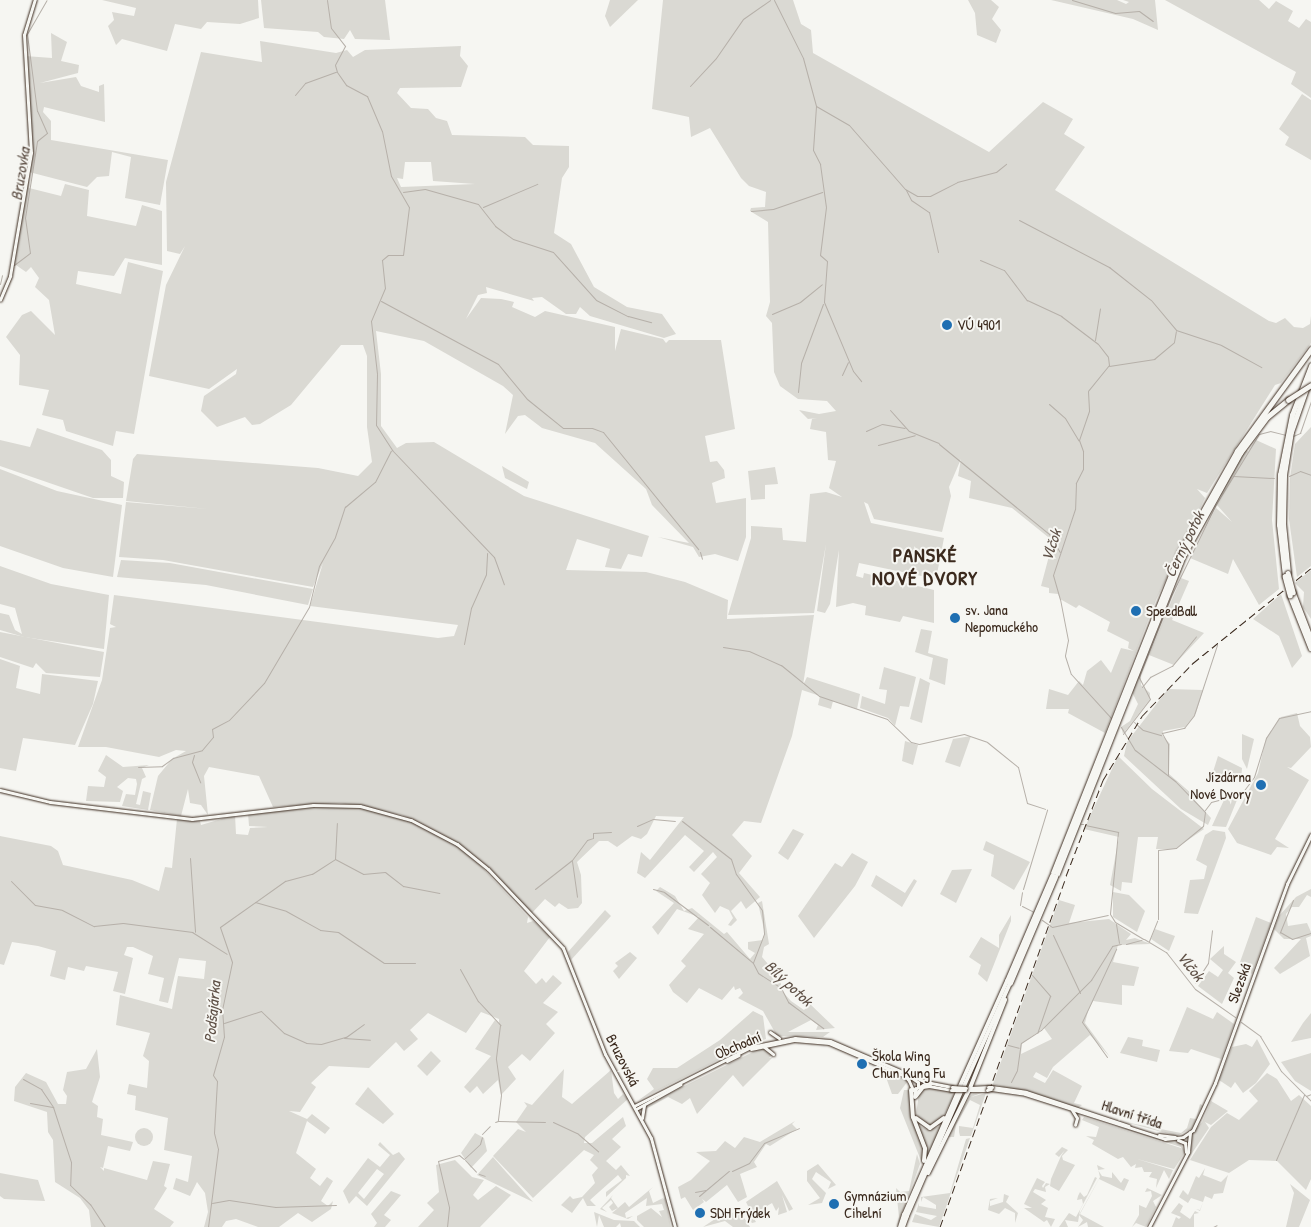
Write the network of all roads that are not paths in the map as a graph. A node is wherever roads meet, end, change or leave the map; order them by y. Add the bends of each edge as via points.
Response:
1 (35, 0) edge
2 (0, 300) edge
3 (1311, 349) edge
4 (1311, 366) edge
5 (1311, 376) edge
6 (1311, 385) edge
7 (1289, 432) junction
8 (1210, 500) junction
9 (1292, 593) junction
10 (1311, 639) edge
11 (1311, 648) edge
12 (0, 790) edge
13 (1311, 835) edge
14 (1009, 982) junction
15 (779, 1040) junction
16 (765, 1042) junction
17 (760, 1046) junction
18 (774, 1047) dead end
19 (773, 1054) dead end
20 (904, 1073) junction
21 (909, 1081) junction
22 (916, 1081) junction
23 (926, 1082) junction
24 (930, 1086) junction
25 (952, 1088) junction
26 (990, 1088) junction
27 (915, 1089) junction
28 (964, 1089) junction
29 (631, 1100) junction
30 (915, 1100) junction
31 (643, 1103) junction
32 (952, 1103) junction
33 (635, 1107) junction
34 (1072, 1110) junction
35 (642, 1119) junction
36 (1075, 1126) dead end
37 (1187, 1137) junction
38 (1171, 1140) junction
39 (1186, 1155) junction
40 (920, 1175) junction
41 (918, 1190) junction
42 (906, 1215) junction
43 (675, 1227) edge
44 (902, 1227) edge
45 (1149, 1227) edge

1 - 2 street via 24,35 31,153 10,276
3 - 8 highway via 1257,420
4 - 7 highway
5 - 7 highway
6 - 8 highway, bridge via 1288,400 1258,428
7 - 9 highway, bridge via 1279,509
8 - 14 highway via 1153,615 1054,875
9 - 10 highway
9 - 11 highway
12 - 29 main road, Bruzovská via 50,802 192,819 313,805 381,810 421,824 457,844 488,869 563,948 606,1054
13 - 37 main road, Slezská via 1287,884 1201,1121
14 - 28 main road
14 - 28 main road via 985,1030
15 - 16 main road, Obchodní
15 - 16 main road via 769,1034
15 - 17 main road, Obchodní
15 - 18 main road
15 - 20 main road, Obchodní via 830,1041
15 - 21 main road, Obchodní via 809,1040 840,1047 906,1076
16 - 31 main road, Obchodní
17 - 19 main road
17 - 31 main road, Obchodní
20 - 22 main road
20 - 23 main road
21 - 22 main road
21 - 27 main road
22 - 23 main road
22 - 27 main road
23 - 25 main road
24 - 25 main road
24 - 27 main road
24 - 30 main road via 920,1089
25 - 28 main road, Hlavní třída, bridge
26 - 28 main road, Hlavní třída
26 - 34 main road, Hlavní třída
26 - 37 main road, Hlavní třída via 1035,1095 1156,1134
27 - 30 main road
27 - 40 main road via 913,1117 925,1149
28 - 32 main road
28 - 41 main road
28 - 41 main road
29 - 31 main road
29 - 33 main road, Bruzovská
30 - 32 main road via 917,1120 929,1128 940,1123
31 - 33 main road, Obchodní
31 - 35 main road
32 - 40 main road
33 - 35 main road, Bruzovská
34 - 36 main road via 1076,1114
34 - 38 main road, Hlavní třída
35 - 43 main road, Bruzovská via 659,1162
37 - 38 main road, Hlavní třída
37 - 39 main road
38 - 39 main road via 1185,1143
39 - 45 main road
40 - 42 main road
41 - 42 main road
42 - 44 main road

